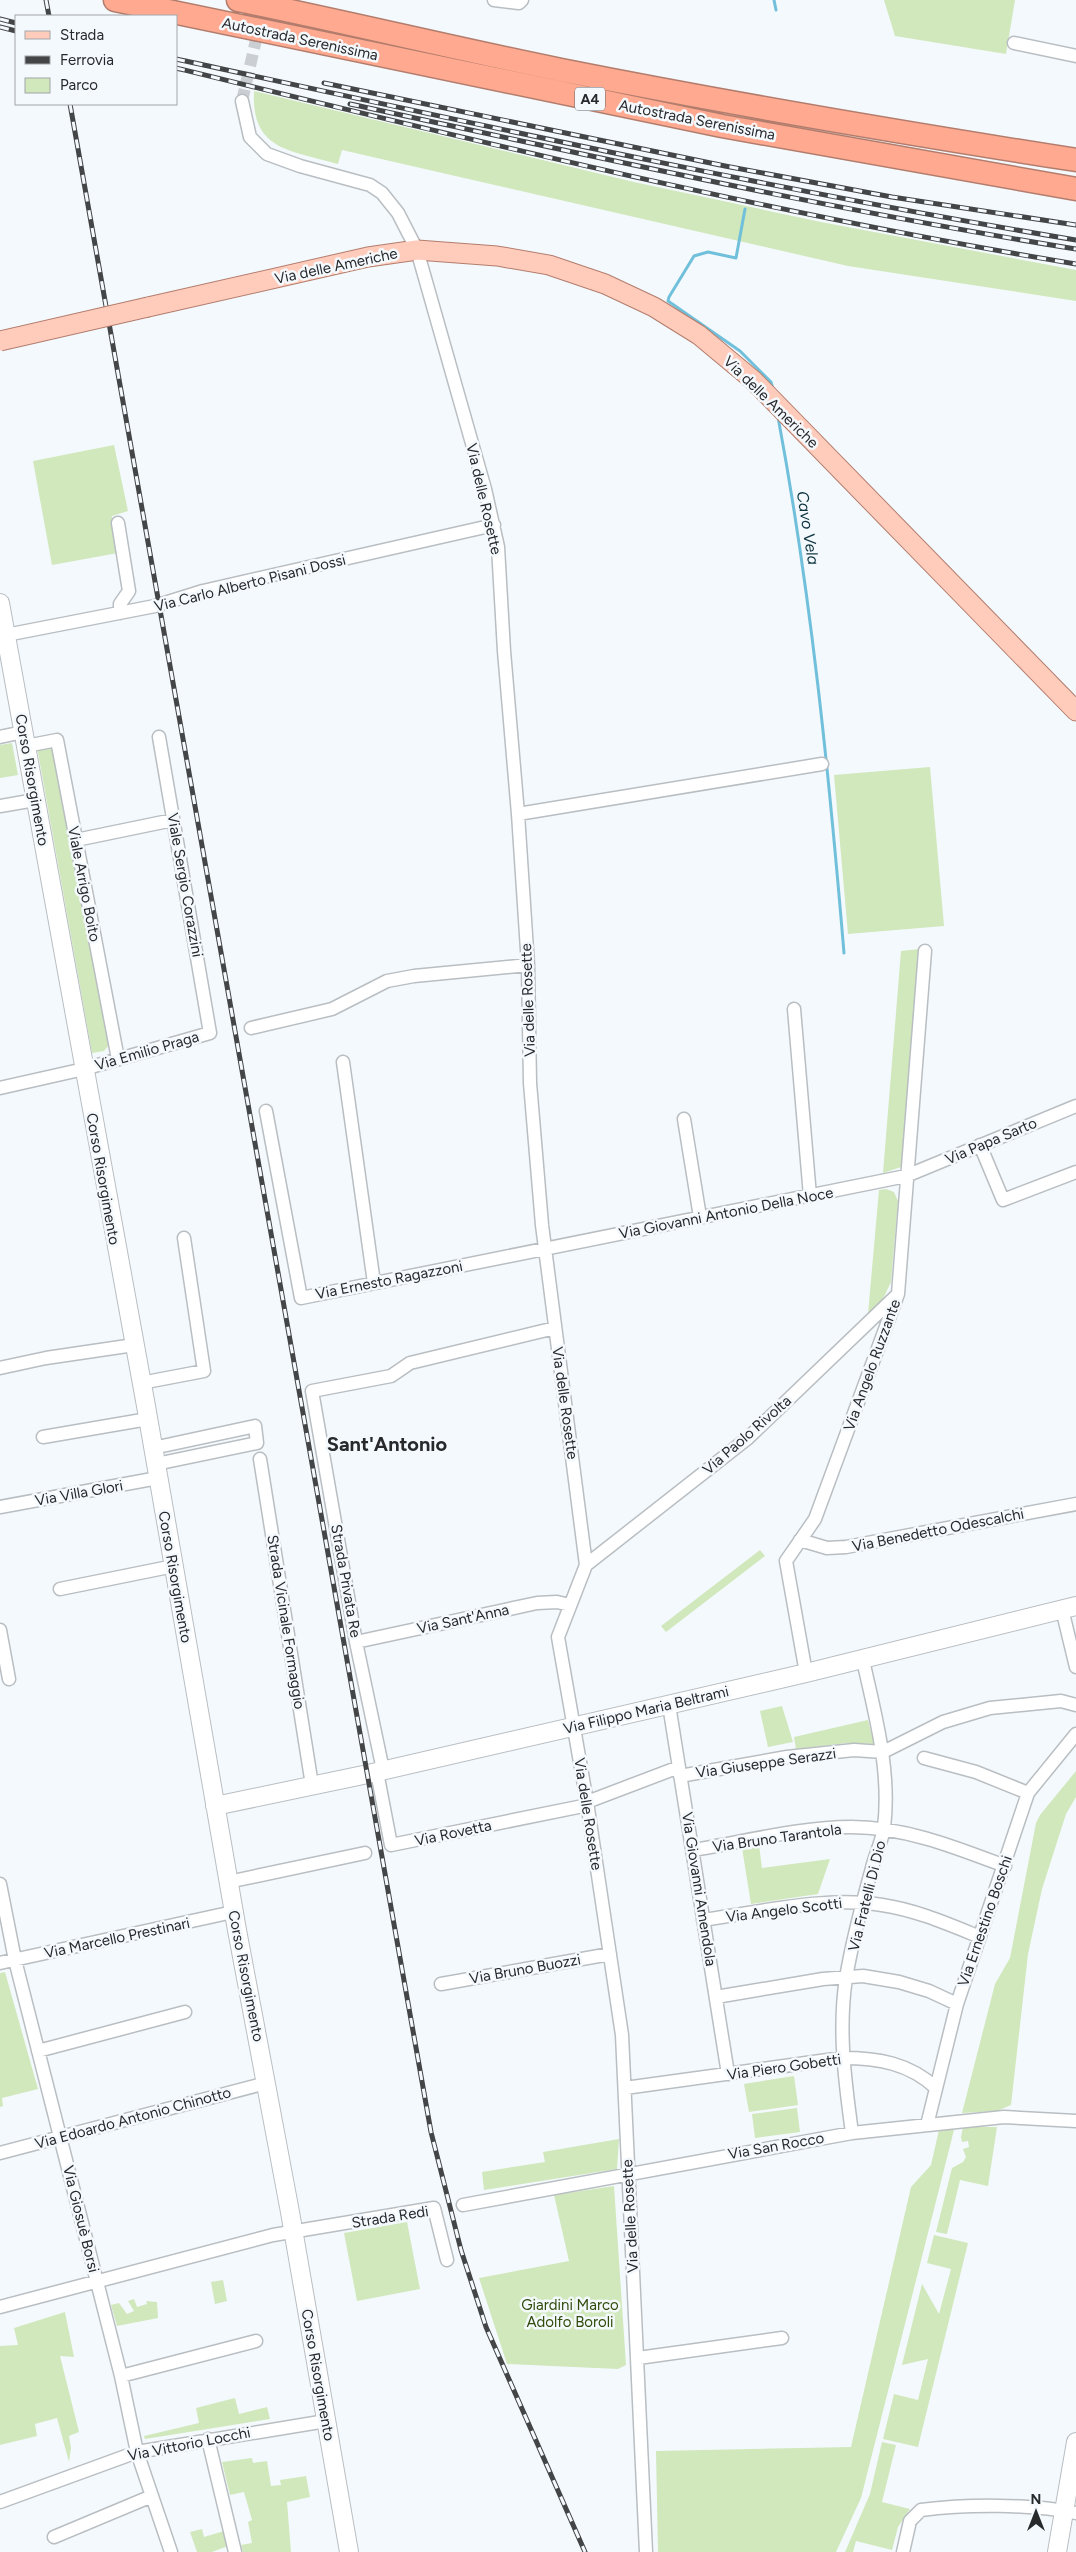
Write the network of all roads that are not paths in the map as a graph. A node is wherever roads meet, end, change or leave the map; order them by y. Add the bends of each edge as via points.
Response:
1 (115, 0) edge
2 (238, 0) edge
3 (494, 0) edge
4 (522, 0) edge
5 (297, 12) junction
6 (1014, 43) dead end
7 (1076, 56) edge
8 (242, 101) tunnel mouth
9 (796, 102) dead end
10 (1076, 160) edge
11 (1076, 189) edge
12 (417, 250) junction
13 (0, 341) edge
14 (118, 523) dead end
15 (494, 525) junction
16 (0, 603) edge
17 (120, 613) junction
18 (6, 635) junction
19 (1076, 711) edge
20 (0, 737) edge
21 (159, 737) dead end
22 (24, 739) junction
23 (822, 764) dead end
24 (35, 800) junction
25 (0, 806) edge
26 (518, 814) junction
27 (173, 820) junction
28 (76, 840) junction
29 (925, 951) dead end
30 (528, 965) junction
31 (794, 1009) dead end
32 (251, 1028) dead end
33 (210, 1033) joint
34 (118, 1059) junction
35 (343, 1062) dead end
36 (84, 1069) junction
37 (0, 1088) edge
38 (1076, 1106) edge
39 (266, 1111) dead end
40 (684, 1119) dead end
41 (980, 1146) junction
42 (1076, 1172) edge
43 (906, 1176) junction
44 (810, 1196) junction
45 (700, 1217) junction
46 (184, 1238) dead end
47 (545, 1250) junction
48 (374, 1283) junction
49 (898, 1294) junction
50 (555, 1328) junction
51 (134, 1345) junction
52 (0, 1368) edge
53 (141, 1383) junction
54 (148, 1418) junction
55 (43, 1437) dead end
56 (260, 1459) dead end
57 (156, 1463) junction
58 (1076, 1504) edge
59 (0, 1508) edge
60 (800, 1540) junction
61 (586, 1565) junction
62 (174, 1566) junction
63 (60, 1589) dead end
64 (570, 1605) junction
65 (1069, 1608) edge
66 (0, 1630) edge
67 (356, 1642) junction
68 (863, 1660) junction
69 (1076, 1667) edge
70 (806, 1673) junction
71 (9, 1679) dead end
72 (669, 1704) junction
73 (1076, 1706) edge
74 (575, 1726) junction
75 (1076, 1734) edge
76 (882, 1752) junction
77 (924, 1758) dead end
78 (380, 1771) junction
79 (680, 1771) junction
80 (312, 1786) junction
81 (1028, 1793) junction
82 (587, 1803) junction
83 (215, 1806) junction
84 (884, 1830) junction
85 (693, 1850) junction
86 (365, 1853) dead end
87 (1005, 1866) junction
88 (228, 1882) junction
89 (0, 1884) edge
90 (864, 1903) junction
91 (233, 1912) junction
92 (703, 1920) junction
93 (980, 1937) junction
94 (610, 1954) junction
95 (15, 1960) junction
96 (0, 1962) edge
97 (846, 1978) junction
98 (441, 1984) dead end
99 (716, 1997) junction
100 (957, 2004) junction
101 (185, 2012) dead end
102 (38, 2051) junction
103 (842, 2058) junction
104 (728, 2074) junction
105 (266, 2084) junction
106 (625, 2088) junction
107 (936, 2088) junction
108 (1076, 2120) edge
109 (927, 2125) junction
110 (852, 2133) junction
111 (60, 2137) junction
112 (0, 2153) edge
113 (627, 2176) junction
114 (463, 2205) dead end
115 (294, 2232) junction
116 (447, 2260) dead end
117 (96, 2282) junction
118 (0, 2307) edge
119 (782, 2338) dead end
120 (256, 2341) dead end
121 (638, 2358) junction
122 (121, 2376) junction
123 (326, 2421) junction
124 (208, 2439) junction
125 (1076, 2442) edge
126 (137, 2452) junction
127 (152, 2496) junction
128 (0, 2502) edge
129 (1070, 2512) edge
130 (54, 2537) dead end
131 (171, 2552) edge
132 (235, 2552) edge
133 (350, 2552) edge
134 (646, 2552) edge
135 (903, 2552) edge
136 (1057, 2552) edge

1 - 11 highway, Autostrada Serenissima / A4 via 722,126
2 - 5 highway, Autostrada Serenissima / A4
3 - 4 street via 519,3
5 - 9 highway via 359,16
5 - 10 highway, Autostrada Serenissima / A4 via 725,101
6 - 7 street
8 - 12 street, Via delle Rosette via 250,137 267,154 370,185 382,193 398,213
12 - 13 main road, Via delle Americhe, bridge via 368,256
12 - 15 street, Via delle Rosette
12 - 19 main road, Via delle Americhe via 497,256 549,266 605,284 654,307 699,335 753,380
14 - 17 street via 129,590 120,604
15 - 17 street, Via Carlo Alberto Pisani Dossi
15 - 26 street, Via delle Rosette
16 - 18 main road, Corso Risorgimento
17 - 18 street, Via Carlo Alberto Pisani Dossi
18 - 22 main road, Corso Risorgimento
20 - 22 street
21 - 27 street, Viale Sergio Corazzini
22 - 24 main road, Corso Risorgimento
22 - 28 street, Viale Arrigo Boito via 57,740
23 - 26 street
24 - 25 street
24 - 36 main road, Corso Risorgimento
26 - 30 street, Via delle Rosette
27 - 28 street
27 - 33 street, Viale Sergio Corazzini
28 - 34 street, Viale Arrigo Boito
29 - 43 street, Via Angelo Ruzzante
30 - 32 street via 387,981 332,1009
30 - 47 street, Via delle Rosette via 530,1083
31 - 44 street
33 - 34 street, Via Emilio Praga
34 - 36 street, Via Emilio Praga
35 - 48 street
36 - 37 street, Via Emilio Praga
36 - 51 main road, Corso Risorgimento
38 - 41 street, Via Papa Sarto
39 - 48 street, Via Ernesto Ragazzoni via 301,1298
40 - 45 street
41 - 42 street via 1003,1200
41 - 43 street, Via Papa Sarto
43 - 44 street, Via Giovanni Antonio Della Noce
43 - 49 street, Via Angelo Ruzzante
44 - 45 street, Via Giovanni Antonio Della Noce
45 - 47 street, Via Giovanni Antonio Della Noce
46 - 53 street via 204,1371
47 - 48 street, Via Ernesto Ragazzoni
47 - 50 street, Via delle Rosette
49 - 60 street, Via Angelo Ruzzante via 815,1520
49 - 61 street, Via Paolo Rivolta via 748,1438
50 - 61 street, Via delle Rosette
50 - 67 street, Strada Privata Re via 410,1363 391,1376 312,1392
51 - 52 street
51 - 53 main road, Corso Risorgimento
53 - 54 main road, Corso Risorgimento
54 - 55 street
54 - 57 main road, Corso Risorgimento
56 - 80 street, Strada Vicinale Formaggio
57 - 57 street via 255,1426 257,1443
57 - 59 street, Via Villa Glori
57 - 62 main road, Corso Risorgimento
58 - 60 street, Via Benedetto Odescalchi via 846,1548 828,1548
60 - 70 street, Via Angelo Ruzzante via 786,1560
61 - 64 street, Via delle Rosette
62 - 63 street
62 - 83 main road, Corso Risorgimento
64 - 67 street, Via Sant'Anna via 538,1603
64 - 74 street, Via delle Rosette via 558,1638
65 - 68 main road, Via Filippo Maria Beltrami
65 - 69 street
66 - 71 street
67 - 78 street, Strada Privata Re
68 - 70 main road, Via Filippo Maria Beltrami
68 - 76 street, Via Fratelli Di Dio
70 - 72 main road, Via Filippo Maria Beltrami
72 - 74 main road, Via Filippo Maria Beltrami
72 - 79 street, Via Giovanni Amendola
73 - 76 street via 1061,1701 990,1708 943,1722
74 - 78 main road, Via Filippo Maria Beltrami
74 - 82 street, Via delle Rosette
75 - 81 street, Via Ernestino Boschi
76 - 79 street, Via Giuseppe Serazzi via 854,1750
76 - 84 street, Via Fratelli Di Dio via 886,1786
77 - 81 street via 976,1772
78 - 80 main road, Via Filippo Maria Beltrami
78 - 82 street, Via Rovetta via 391,1845
79 - 82 street, Via Giuseppe Serazzi
79 - 85 street, Via Giovanni Amendola
80 - 83 main road, Via Filippo Maria Beltrami
81 - 87 street, Via Ernestino Boschi
82 - 94 street, Via delle Rosette
83 - 88 main road, Corso Risorgimento
84 - 85 street, Via Bruno Tarantola via 825,1828
84 - 87 street, Via Bruno Tarantola via 940,1842
84 - 90 street, Via Fratelli Di Dio
85 - 92 street, Via Giovanni Amendola
86 - 88 street
87 - 93 street, Via Ernestino Boschi
88 - 91 main road, Corso Risorgimento
89 - 95 street, Via Giosuè Borsi
90 - 92 street, Via Angelo Scotti via 843,1902
90 - 93 street, Via Angelo Scotti via 922,1914
90 - 97 street, Via Fratelli Di Dio
91 - 95 street, Via Marcello Prestinari
91 - 105 main road, Corso Risorgimento
92 - 99 street, Via Giovanni Amendola
93 - 100 street, Via Ernestino Boschi
94 - 98 street, Via Bruno Buozzi
94 - 106 street, Via delle Rosette via 622,2035
95 - 96 street, Via Marcello Prestinari
95 - 102 street, Via Giosuè Borsi
97 - 99 street
97 - 100 street via 863,1976 898,1982 930,1991
97 - 103 street, Via Fratelli Di Dio
99 - 104 street, Via Giovanni Amendola
100 - 107 street, Via Ernestino Boschi
101 - 102 street
102 - 111 street, Via Giosuè Borsi
103 - 104 street, Via Piero Gobetti
103 - 107 street, Via Piero Gobetti via 894,2062 924,2077
103 - 110 street, Via Fratelli Di Dio
104 - 106 street, Via Piero Gobetti
105 - 111 street, Via Edoardo Antonio Chinotto
105 - 115 main road, Corso Risorgimento
106 - 113 street, Via delle Rosette
107 - 109 street, Via Ernestino Boschi
108 - 109 street, Via San Rocco via 1004,2117
109 - 110 street, Via San Rocco
110 - 113 street, Via San Rocco
111 - 112 street, Via Edoardo Antonio Chinotto
111 - 117 street, Via Giosuè Borsi
113 - 114 street
113 - 121 street, Via delle Rosette
115 - 116 street, Strada Redi via 434,2208
115 - 117 street
115 - 123 main road, Corso Risorgimento
117 - 118 street
117 - 122 street, Via Giosuè Borsi
119 - 121 street
120 - 122 street
121 - 134 street, Via delle Rosette
122 - 126 street, Via Giosuè Borsi
123 - 124 street, Via Vittorio Locchi
123 - 133 main road, Corso Risorgimento
124 - 126 street, Via Vittorio Locchi
124 - 132 street
125 - 129 main road
126 - 127 street, Via Giosuè Borsi
126 - 128 street, Via Vittorio Locchi
127 - 130 street
127 - 131 street, Via Giosuè Borsi
129 - 135 street via 1040,2508 921,2510 910,2521
129 - 136 main road

